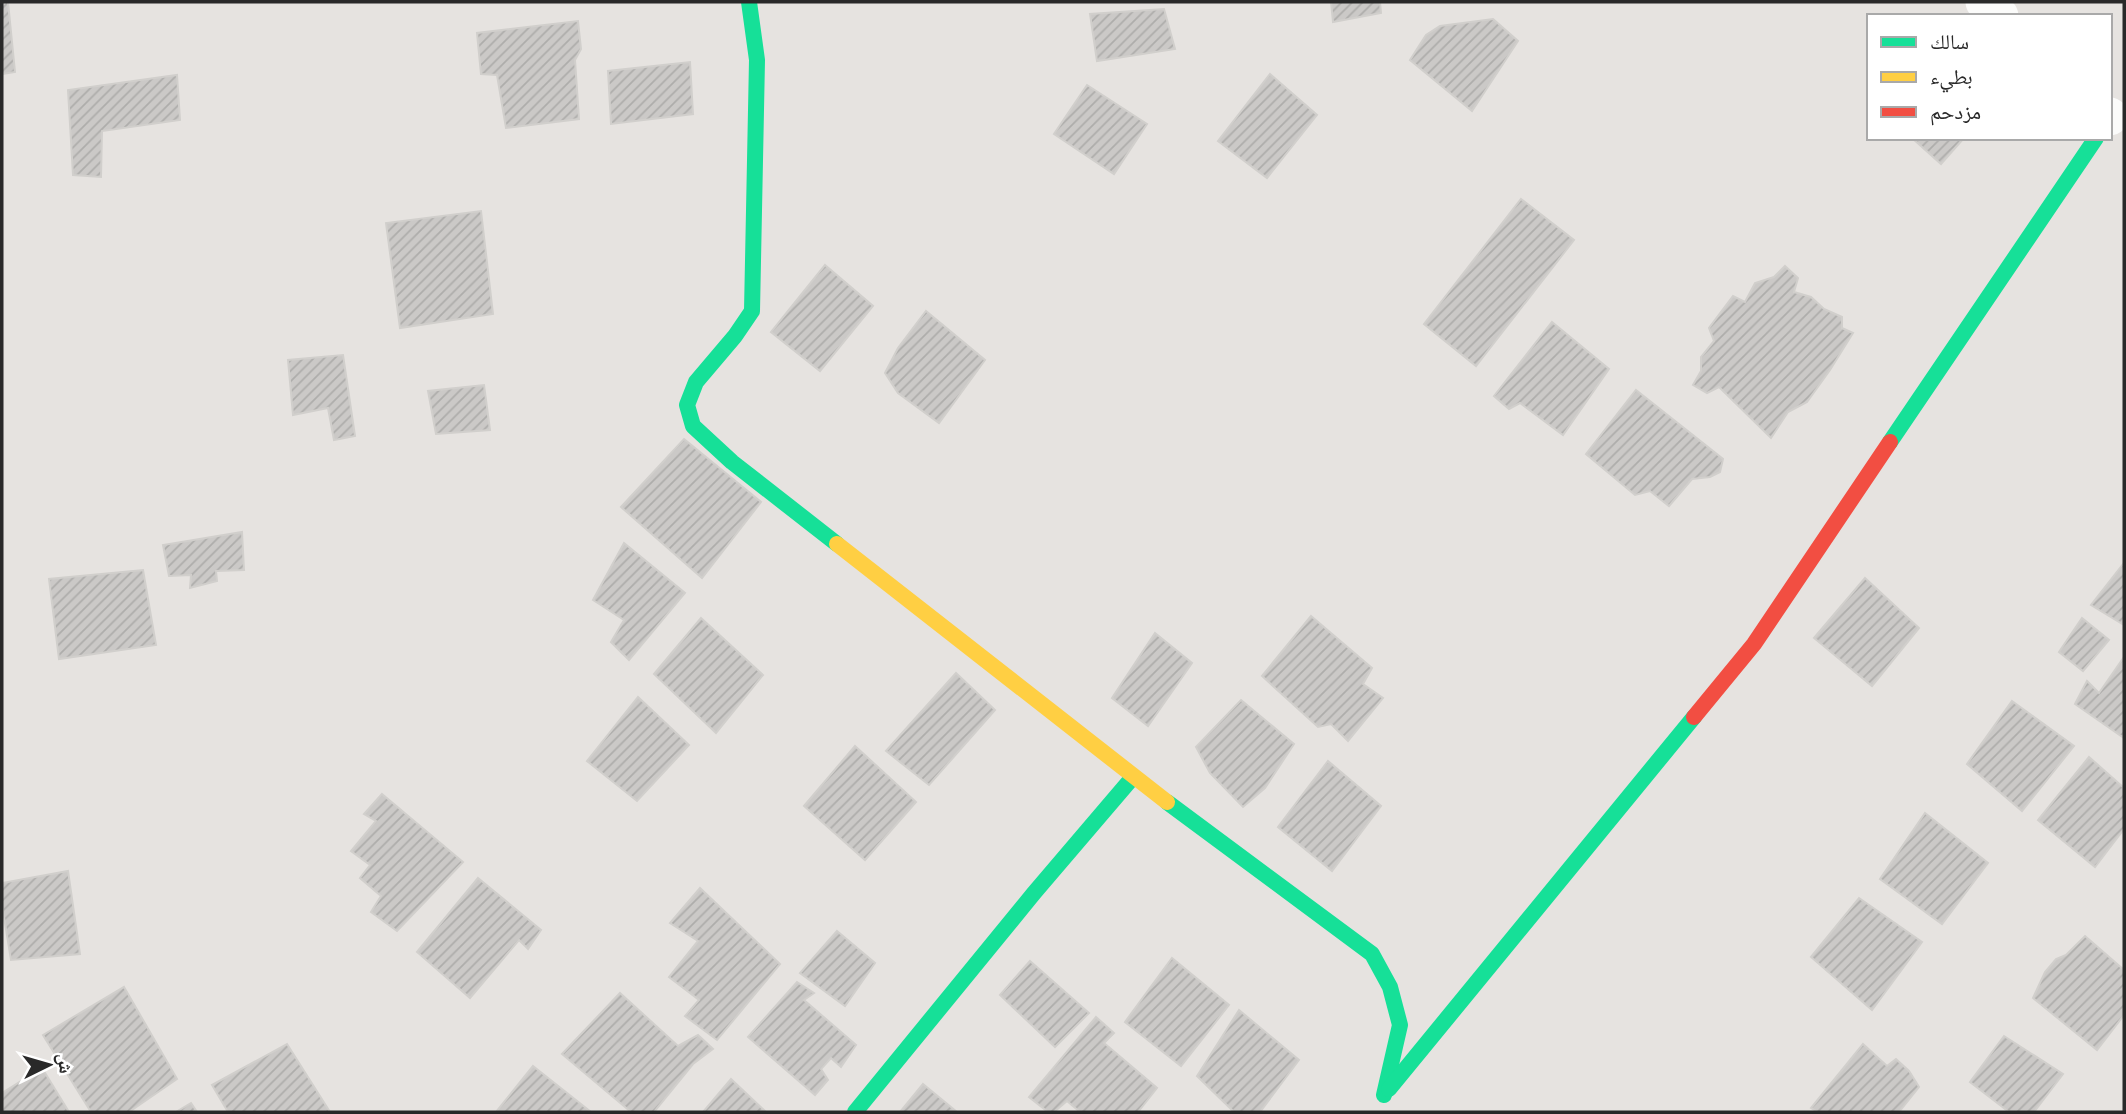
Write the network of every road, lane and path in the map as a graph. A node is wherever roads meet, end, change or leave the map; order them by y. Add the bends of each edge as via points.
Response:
1 (749, 2) edge
2 (1984, 2) edge
3 (1998, 14) edge
4 (2095, 140) edge
5 (1133, 777) junction
6 (855, 1112) edge

1 - 5 street via 757,60 752,311 696,383 687,405 694,426 732,462
2 - 3 street
4 - 5 street via 1754,644 1380,1099 1400,1025 1390,987 1372,954
5 - 6 street

